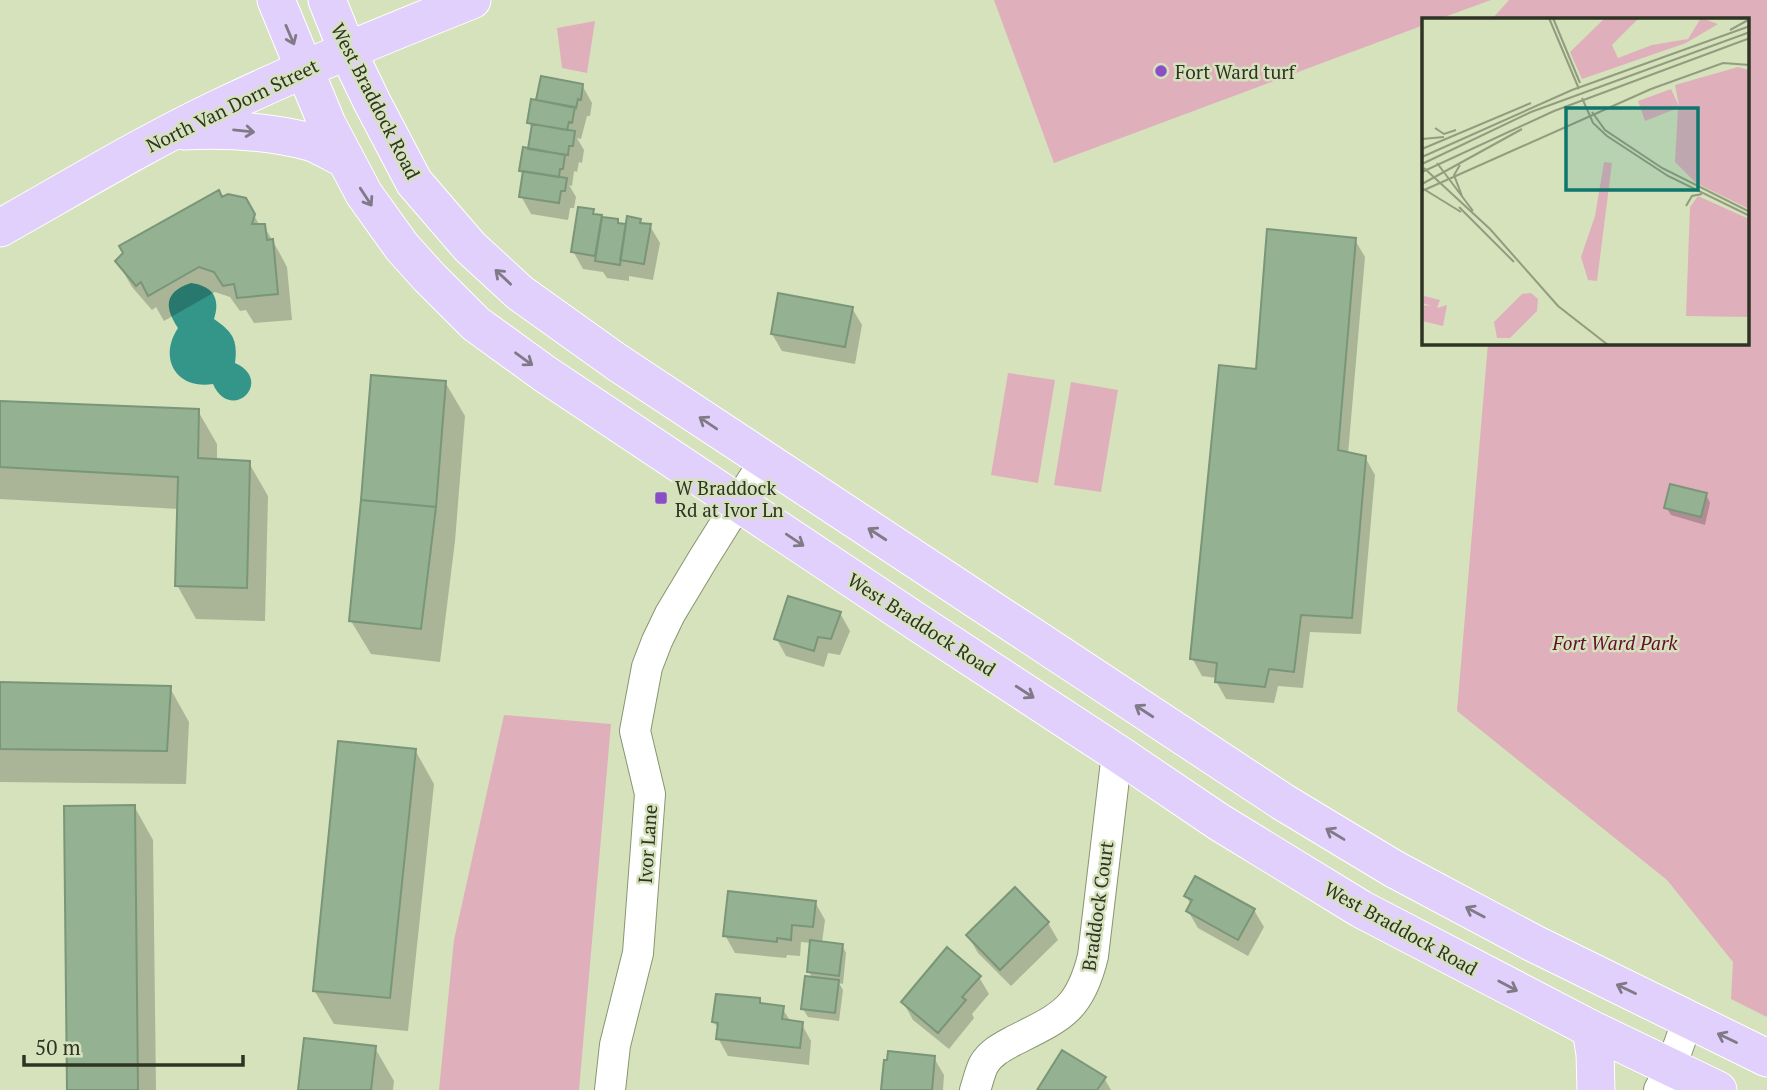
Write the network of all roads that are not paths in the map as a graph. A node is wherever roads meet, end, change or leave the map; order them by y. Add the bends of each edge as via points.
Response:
1 (276, 0) edge
2 (327, 0) edge
3 (472, 0) edge
4 (347, 50) junction
5 (305, 70) junction
6 (176, 131) junction
7 (345, 159) junction
8 (0, 228) edge
9 (765, 460) junction
10 (738, 502) junction
11 (1117, 753) junction
12 (1688, 1019) junction
13 (1591, 1029) junction
14 (1767, 1058) edge
15 (1665, 1078) edge
16 (610, 1090) edge
17 (975, 1090) edge
18 (1596, 1090) edge
19 (1718, 1090) edge

1 -> 5 main road, West Braddock Road
2 - 4 main road, West Braddock Road
3 - 4 main road, North Van Dorn Street
4 - 5 main road, North Van Dorn Street
9 -> 4 main road, West Braddock Road via 520,293 470,247 414,182
5 - 6 main road, North Van Dorn Street
5 - 7 main road, West Braddock Road
6 -> 7 main road via 224,129 265,134 312,143
6 - 8 main road, North Van Dorn Street
7 -> 10 main road, West Braddock Road via 401,247 476,324
9 - 10 street, Ivor Lane
12 -> 9 main road, West Braddock Road via 1417,882 1294,809
10 -> 11 main road, West Braddock Road
10 - 16 street, Ivor Lane via 670,614 647,667 635,731 650,794 639,953 615,1045
11 -> 13 main road, West Braddock Road via 1361,909
11 - 17 street, Braddock Court via 1087,979 1076,1000 1055,1020 1000,1048 985,1062
14 -> 12 main road, West Braddock Road
12 - 15 street
13 - 15 main road, West Braddock Road
13 - 18 main road
15 - 19 main road, West Braddock Road

